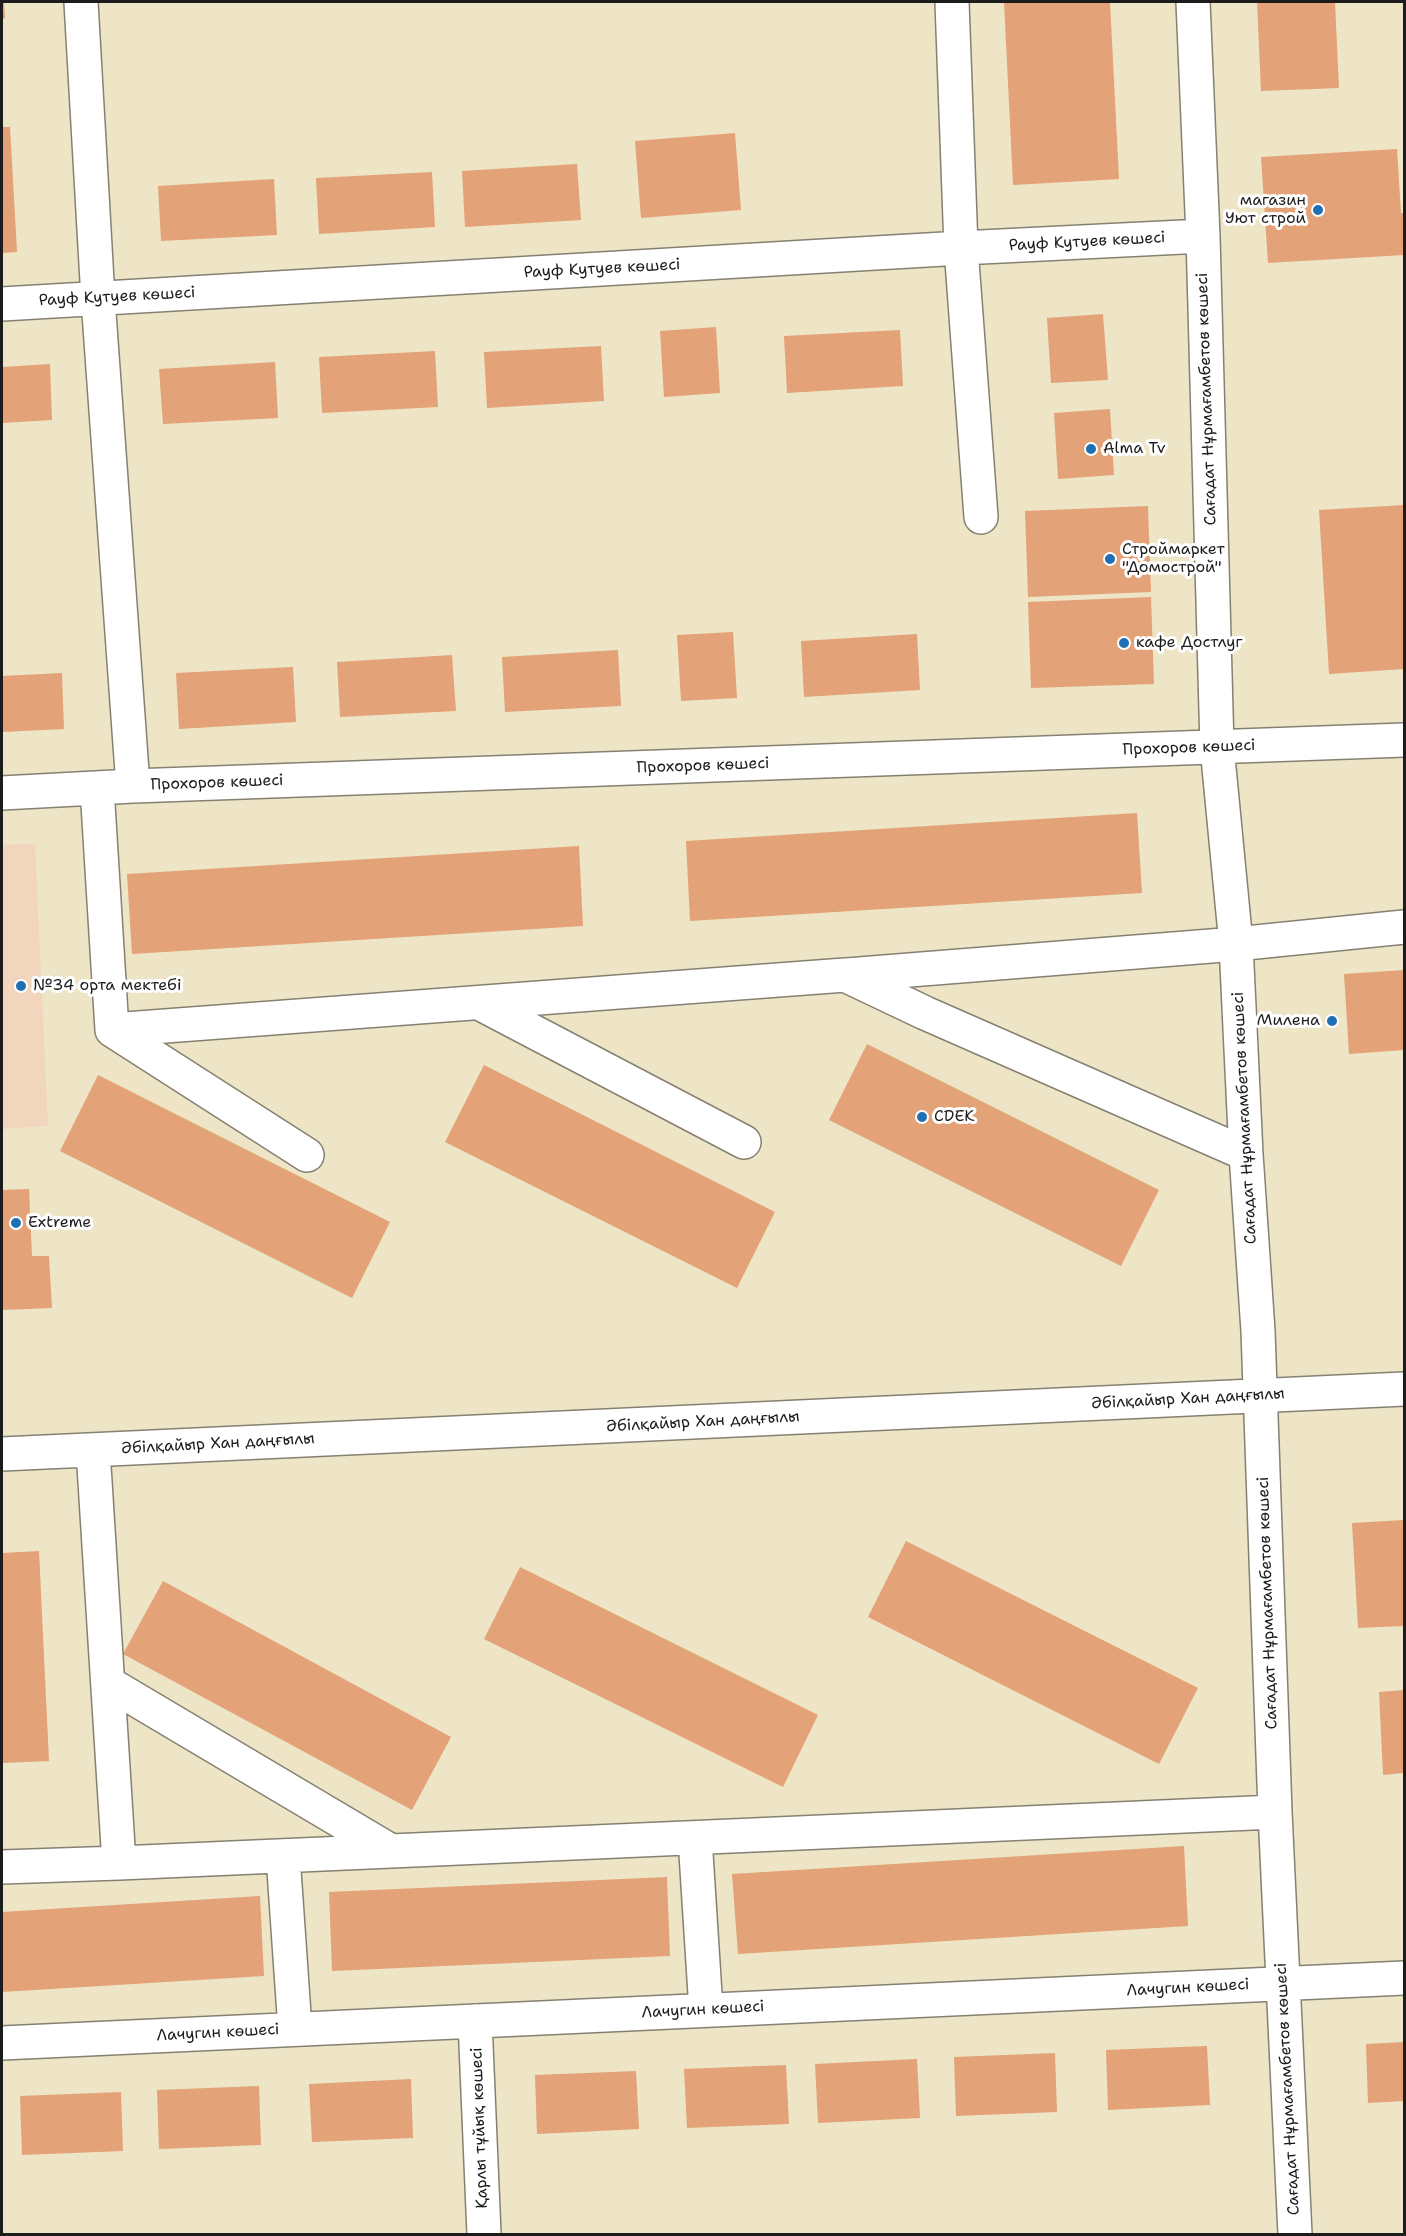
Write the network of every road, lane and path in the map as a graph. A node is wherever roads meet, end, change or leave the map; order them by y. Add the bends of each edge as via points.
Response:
1 (81, 2) edge
2 (952, 2) edge
3 (1193, 2) edge
4 (1203, 236) junction
5 (960, 248) junction
6 (98, 299) junction
7 (2, 304) edge
8 (981, 517) dead end
9 (1404, 740) edge
10 (1217, 747) junction
11 (133, 786) junction
12 (97, 788) junction
13 (2, 793) edge
14 (1404, 927) edge
15 (1236, 944) junction
16 (845, 975) junction
17 (479, 1003) junction
18 (112, 1030) junction
19 (744, 1142) dead end
20 (1246, 1154) junction
21 (307, 1155) dead end
22 (1404, 1389) edge
23 (1260, 1395) junction
24 (93, 1450) junction
25 (2, 1454) edge
26 (108, 1683) junction
27 (1275, 1812) junction
28 (695, 1838) junction
29 (391, 1851) junction
30 (283, 1856) junction
31 (119, 1863) junction
32 (2, 1867) edge
33 (1404, 1978) edge
34 (1283, 1984) junction
35 (706, 2010) junction
36 (475, 2021) junction
37 (295, 2029) junction
38 (2, 2043) edge
39 (484, 2235) edge
40 (1295, 2235) edge

1 - 6 street
2 - 5 street
3 - 4 street, Сағадат Нұрмағамбетов көшесі
4 - 5 street, Рауф Кутуев көшесі
4 - 10 street, Сағадат Нұрмағамбетов көшесі
5 - 6 street, Рауф Кутуев көшесі
5 - 8 street
6 - 7 street, Рауф Кутуев көшесі
6 - 11 street
9 - 10 street, Прохоров көшесі
10 - 11 street, Прохоров көшесі
10 - 15 street, Сағадат Нұрмағамбетов көшесі
11 - 12 street, Прохоров көшесі
12 - 13 street, Прохоров көшесі
12 - 18 street
14 - 15 street
15 - 16 street
15 - 20 street, Сағадат Нұрмағамбетов көшесі
16 - 17 street
16 - 20 street
17 - 18 street
17 - 19 street
18 - 21 street
20 - 23 street, Сағадат Нұрмағамбетов көшесі
22 - 23 street, Әбілқайыр Хан даңғылы
23 - 24 street, Әбілқайыр Хан даңғылы
23 - 27 street, Сағадат Нұрмағамбетов көшесі
24 - 25 street, Әбілқайыр Хан даңғылы
24 - 26 street
26 - 29 street
26 - 31 street
27 - 28 street
27 - 34 street, Сағадат Нұрмағамбетов көшесі
28 - 29 street
28 - 35 street
29 - 30 street
30 - 31 street
30 - 37 street
31 - 32 street
33 - 34 street, Лачугин көшесі
34 - 35 street, Лачугин көшесі
34 - 40 street, Сағадат Нұрмағамбетов көшесі
35 - 36 street, Лачугин көшесі
36 - 37 street, Лачугин көшесі
36 - 39 street, Қарлы тұйық көшесі
37 - 38 street, Лачугин көшесі

